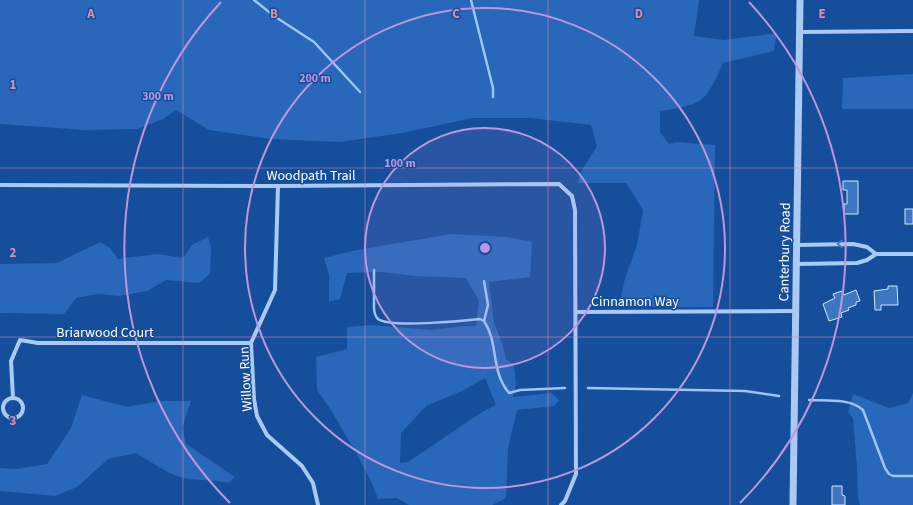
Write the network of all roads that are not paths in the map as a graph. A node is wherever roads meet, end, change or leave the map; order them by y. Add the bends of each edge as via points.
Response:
1 (800, 0) edge
2 (913, 31) edge
3 (800, 32) junction
4 (0, 185) edge
5 (278, 186) junction
6 (797, 244) junction
7 (876, 254) junction
8 (913, 254) edge
9 (797, 264) junction
10 (795, 311) junction
11 (576, 312) junction
12 (251, 343) junction
13 (13, 398) junction
14 (318, 505) edge
15 (561, 505) edge
16 (793, 505) edge

1 - 3 street, Canterbury Road
2 - 3 street
3 - 6 street, Canterbury Road
4 - 5 street, Woodpath Trail
5 - 11 street, Woodpath Trail via 558,184 572,196 575,210
5 - 12 street, Willow Run via 275,290
7 -> 6 street via 867,247 853,244
6 - 9 street, Canterbury Road
7 - 8 street
7 - 9 street via 857,263
9 - 10 street, Canterbury Road
10 - 11 street, Cinnamon Way
10 - 16 street, Canterbury Road
11 - 15 street, Cinnamon Way via 576,474
12 - 13 street, Briarwood Court via 38,343 20,340 11,361
12 - 14 street, Willow Run via 257,416 267,434 302,466 313,483
13 - 13 street, Briarwood Court via 20,401 23,409 19,416 10,418 3,408 7,400

